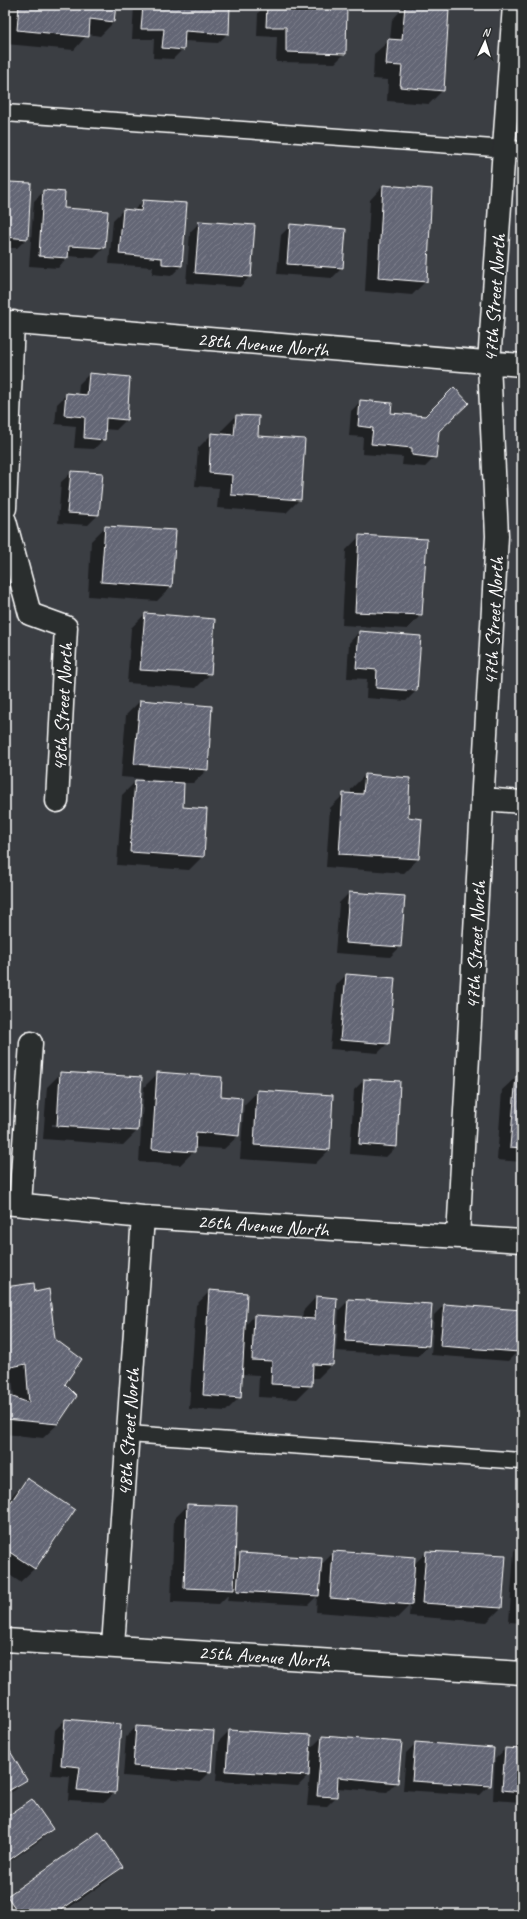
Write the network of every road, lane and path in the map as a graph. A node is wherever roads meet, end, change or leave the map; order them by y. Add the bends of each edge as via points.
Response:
1 (514, 5) edge
2 (5, 113) edge
3 (513, 149) edge
4 (9, 322) edge
5 (489, 363) junction
6 (522, 365) edge
7 (5, 508) edge
8 (5, 521) edge
9 (483, 799) junction
10 (57, 801) dead end
11 (522, 802) edge
12 (31, 1043) dead end
13 (12, 1204) edge
14 (143, 1217) junction
15 (458, 1237) junction
16 (522, 1241) edge
17 (128, 1434) junction
18 (522, 1461) edge
19 (5, 1640) edge
20 (113, 1646) junction
21 (522, 1673) edge

1 - 3 street, 47th Street North
2 - 3 lane
3 - 5 street, 47th Street North
4 - 5 street, 28th Avenue North
4 - 7 street
5 - 6 street, 28th Avenue North
5 - 9 street, 47th Street North via 497,536
8 - 10 street, 48th Street North via 30,614 66,627
9 - 11 street
9 - 15 street, 47th Street North
12 - 13 street
13 - 14 street, 26th Avenue North
14 - 15 street, 26th Avenue North
14 - 17 street, 48th Street North
15 - 16 street, 26th Avenue North
17 - 18 lane
17 - 20 street, 48th Street North
19 - 20 street, 25th Avenue North
20 - 21 street, 25th Avenue North

